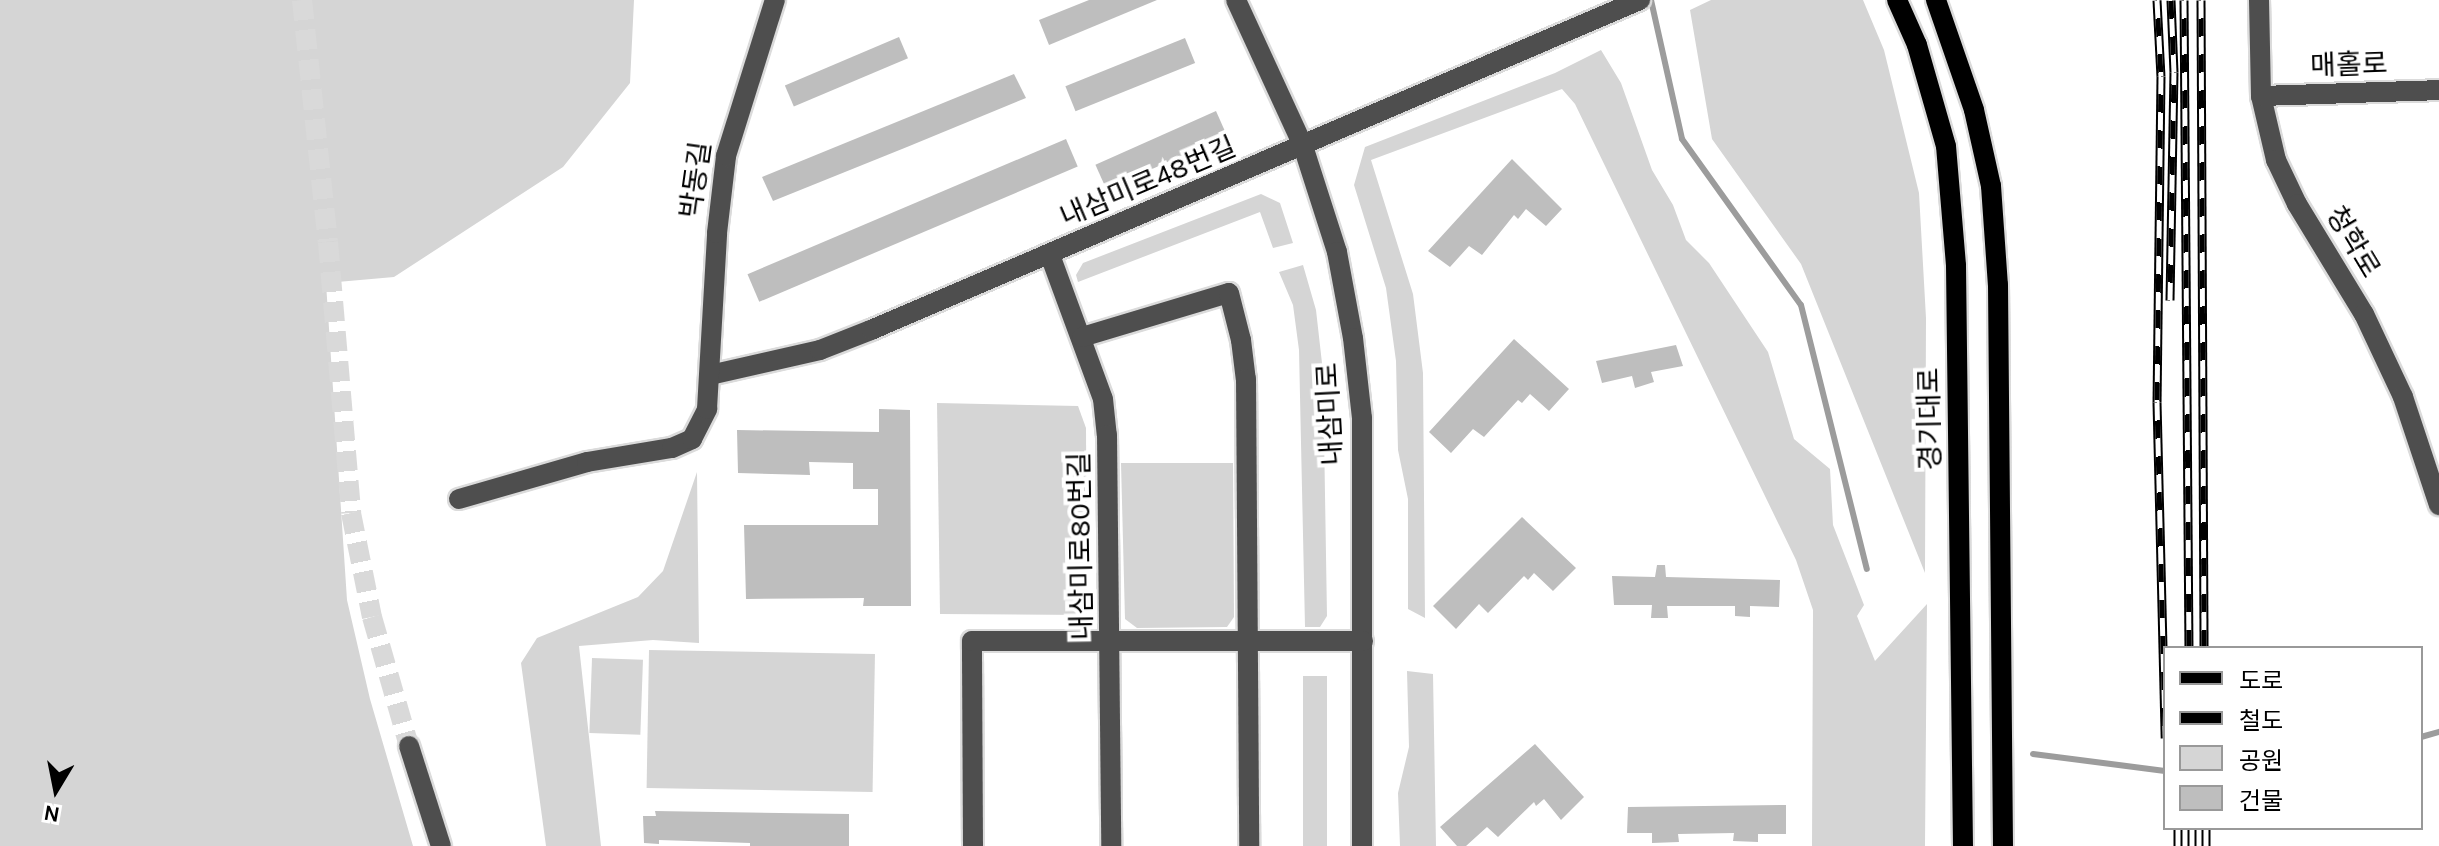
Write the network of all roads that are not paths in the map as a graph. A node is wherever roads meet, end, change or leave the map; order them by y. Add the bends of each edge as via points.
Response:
1 (775, 0) edge
2 (1236, 0) edge
3 (1640, 0) edge
4 (1897, 0) edge
5 (1936, 0) edge
6 (2259, 0) edge
7 (2439, 90) edge
8 (2261, 96) junction
9 (1303, 146) junction
10 (1050, 255) junction
11 (1082, 337) junction
12 (710, 375) junction
13 (459, 499) dead end
14 (2439, 505) edge
15 (1111, 639) junction
16 (1248, 641) junction
17 (1363, 641) junction
18 (409, 746) tunnel mouth
19 (441, 846) edge
20 (973, 846) edge
21 (1111, 846) edge
22 (1249, 846) edge
23 (1362, 846) edge
24 (1963, 846) edge
25 (2003, 846) edge

1 - 12 street, 박동길 via 726,156
2 - 9 street, 내삼미로
3 - 9 street, 내삼미로48번길
4 - 24 main road, 경기대로 via 1917,45 1946,146 1956,266
5 - 25 main road via 1974,110 1991,186 1998,285
6 - 8 street, 청학로
7 - 8 street, 매홀로
8 - 14 street, 청학로 via 2276,160 2377,341 2403,397
9 - 10 street, 내삼미로48번길
9 - 17 street, 내삼미로 via 1337,252 1353,338 1362,418
10 - 11 street, 내삼미로80번길
10 - 12 street, 내삼미로48번길 via 820,350
11 - 15 street, 내삼미로80번길 via 1103,399 1107,435
11 - 16 street via 1229,293 1246,379
12 - 13 street, 박동길 via 707,409 692,439
15 - 16 street
15 - 20 street via 972,641
15 - 21 street, 내삼미로80번길
16 - 17 street
16 - 22 street
17 - 23 street, 내삼미로
18 - 19 street

